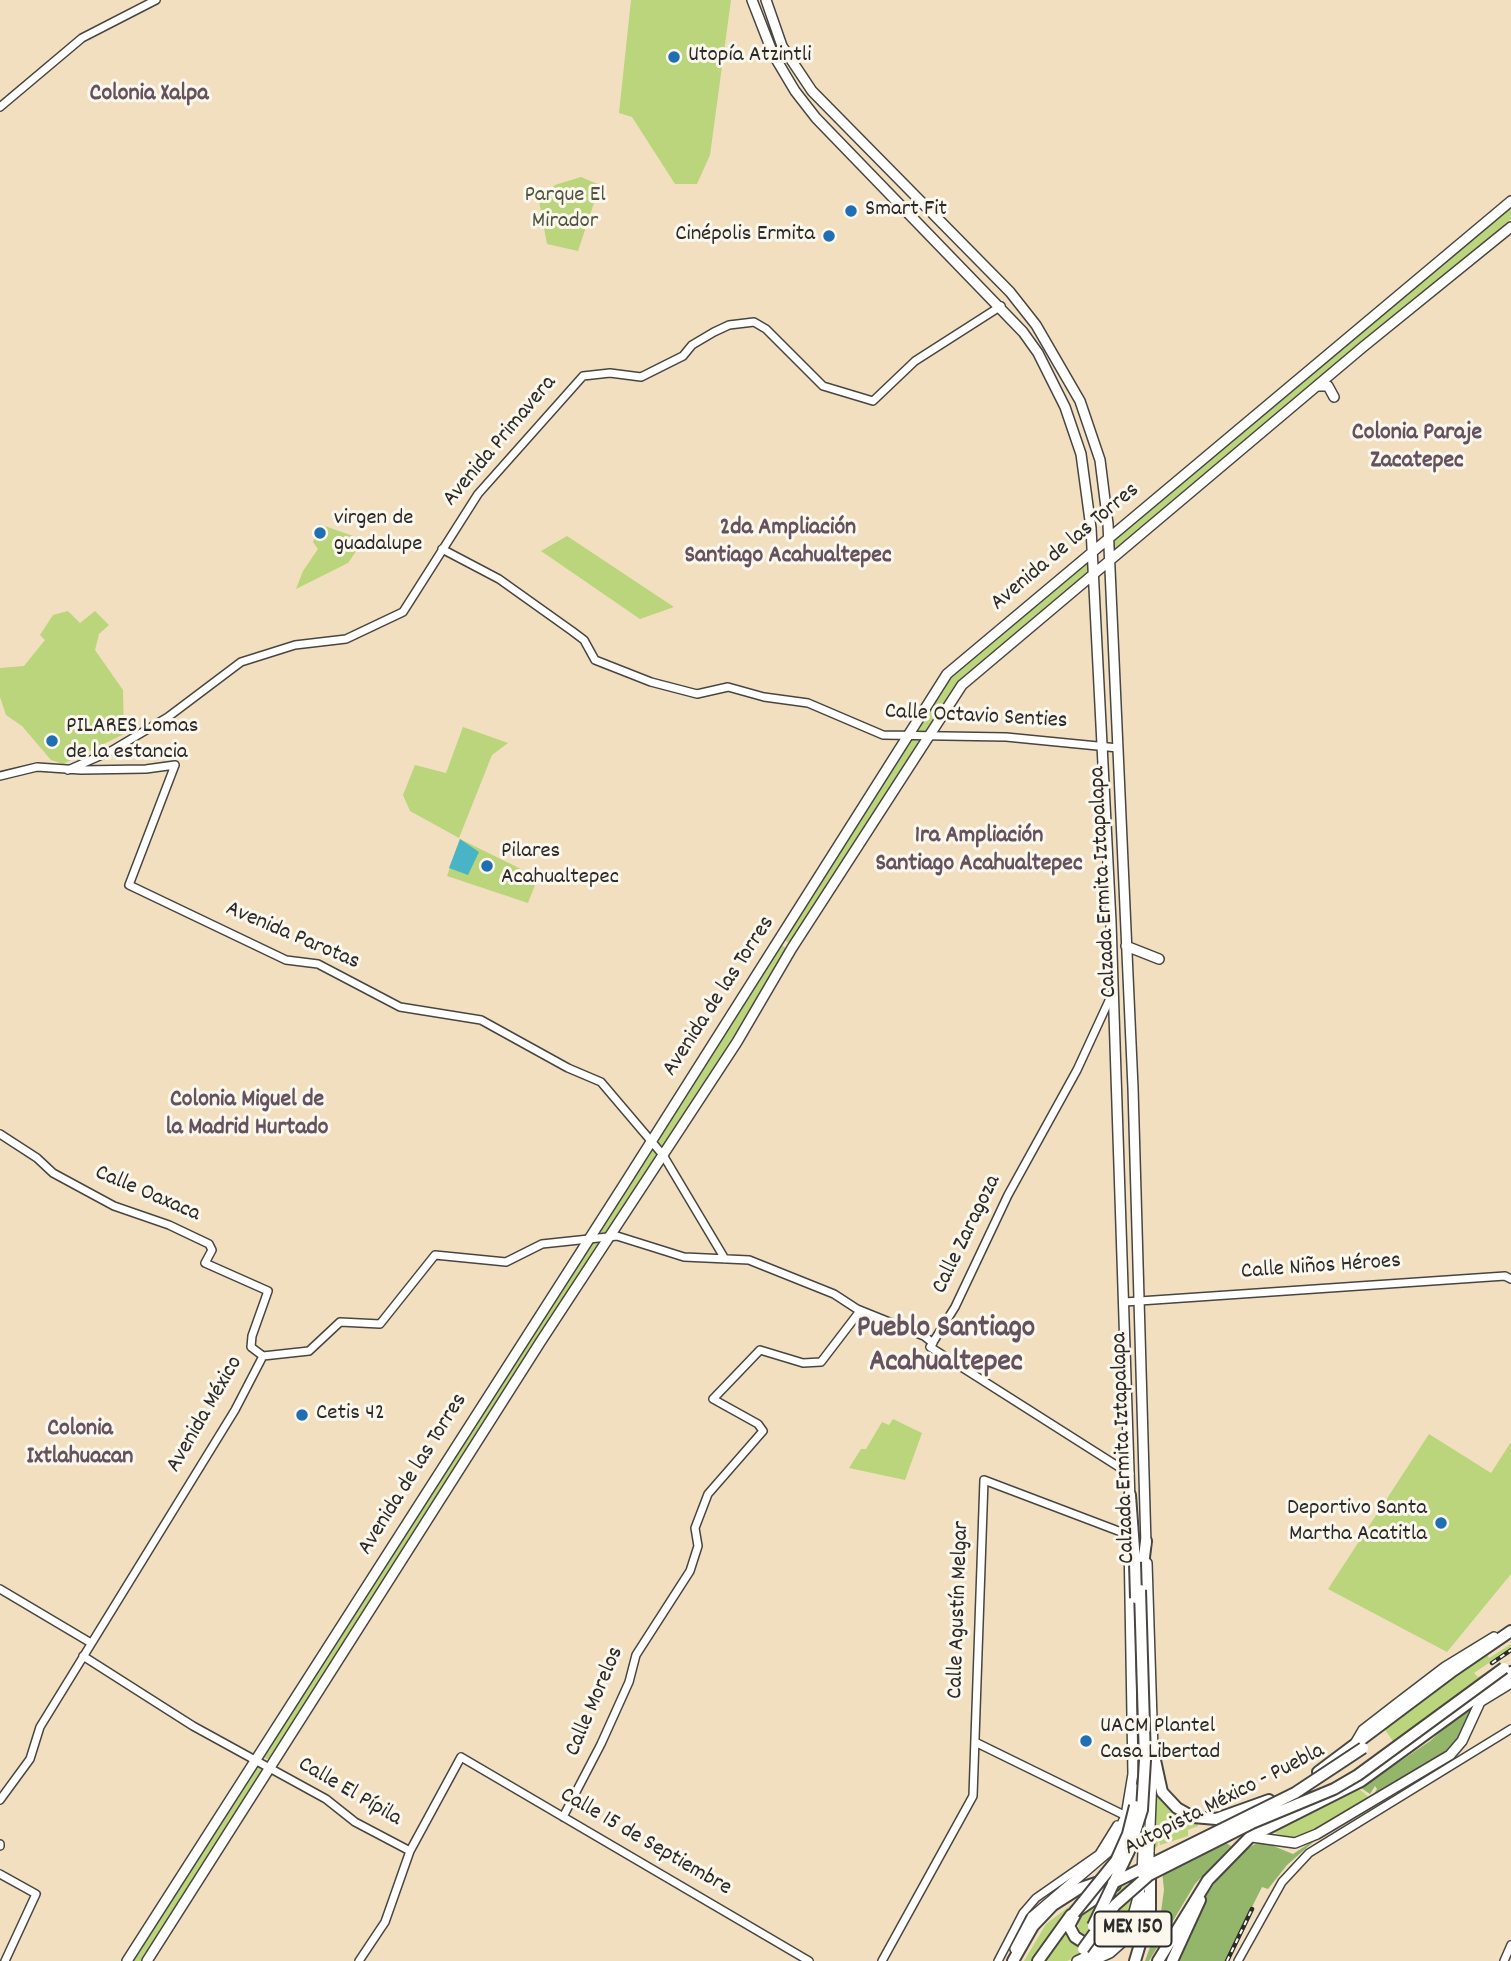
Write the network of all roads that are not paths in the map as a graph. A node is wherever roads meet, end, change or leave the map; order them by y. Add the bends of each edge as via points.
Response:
1 (156, 0) edge
2 (752, 0) edge
3 (766, 0) edge
4 (0, 107) edge
5 (1511, 201) edge
6 (1511, 227) edge
7 (1001, 306) junction
8 (1038, 328) junction
9 (1026, 336) junction
10 (1060, 362) junction
11 (1047, 369) junction
12 (1319, 386) junction
13 (1334, 397) dead end
14 (1244, 423) junction
15 (1226, 437) junction
16 (1251, 442) junction
17 (1237, 453) junction
18 (1108, 538) junction
19 (442, 549) junction
20 (1092, 550) junction
21 (1109, 560) junction
22 (1093, 573) junction
23 (908, 737) junction
24 (929, 737) junction
25 (1102, 747) junction
26 (1118, 748) junction
27 (68, 770) junction
28 (0, 776) edge
29 (1110, 904) junction
30 (1125, 904) junction
31 (780, 941) junction
32 (1126, 946) junction
33 (792, 948) junction
34 (1158, 959) dead end
35 (1113, 991) junction
36 (1131, 1039) junction
37 (1114, 1040) junction
38 (0, 1134) edge
39 (651, 1142) junction
40 (663, 1155) junction
41 (610, 1237) junction
42 (589, 1239) junction
43 (725, 1259) junction
44 (1508, 1277) edge
45 (1140, 1300) junction
46 (1125, 1302) junction
47 (860, 1311) junction
48 (932, 1345) junction
49 (263, 1356) junction
50 (1130, 1474) junction
51 (1130, 1495) junction
52 (1129, 1535) junction
53 (1146, 1541) junction
54 (0, 1589) edge
55 (1511, 1629) edge
56 (1511, 1639) edge
57 (91, 1643) junction
58 (83, 1656) junction
59 (1508, 1668) edge
60 (1511, 1683) edge
61 (1489, 1690) junction
62 (1511, 1728) edge
63 (975, 1742) junction
64 (1133, 1753) junction
65 (1153, 1754) junction
66 (253, 1760) junction
67 (268, 1769) junction
68 (1133, 1773) junction
69 (0, 1800) edge
70 (1269, 1800) junction
71 (1254, 1812) junction
72 (1125, 1815) junction
73 (1291, 1816) junction
74 (563, 1817) junction
75 (1250, 1837) junction
76 (1226, 1839) junction
77 (1240, 1845) junction
78 (410, 1851) junction
79 (1146, 1852) junction
80 (0, 1874) edge
81 (1074, 1877) junction
82 (1147, 1880) junction
83 (1208, 1880) junction
84 (1074, 1913) junction
85 (1118, 1937) junction
86 (1511, 1945) edge
87 (1083, 1949) junction
88 (5, 1961) edge
89 (127, 1961) edge
90 (147, 1961) edge
91 (359, 1961) edge
92 (809, 1961) edge
93 (881, 1961) edge
94 (998, 1961) edge
95 (1012, 1961) edge
96 (1021, 1961) edge
97 (1038, 1961) edge
98 (1077, 1961) edge
99 (1092, 1961) edge
100 (1135, 1961) edge
101 (1158, 1961) edge
102 (1172, 1961) edge
103 (1238, 1961) edge
104 (1504, 1961) edge

1 - 4 street via 82,37
2 - 7 main road, Calzada Ermita Iztapalapa via 775,58 816,118
3 - 8 main road, Calzada Ermita Iztapalapa via 782,46 812,91 1010,292
5 - 14 main road, Avenida de las Torres
6 - 12 main road, Avenida de las Torres
7 - 9 main road, Calzada Ermita Iztapalapa
7 - 19 street, Avenida Primavera via 915,362 873,401 822,386 754,322 713,332 683,356 641,377 583,376 502,464
8 - 9 main road
8 - 10 main road, Calzada Ermita Iztapalapa
9 - 11 main road, Calzada Ermita Iztapalapa
10 - 11 main road
10 - 18 main road, Calzada Ermita Iztapalapa via 1080,401 1100,460
11 - 20 main road, Calzada Ermita Iztapalapa via 1081,454
12 - 13 main road via 1328,386
12 - 16 main road, Avenida de las Torres
14 - 15 main road, Avenida de las Torres
14 - 16 main road via 1242,434
15 - 17 main road via 1238,441
15 - 18 main road, Avenida de las Torres
16 - 17 main road, Avenida de las Torres
17 - 21 main road, Avenida de las Torres
18 - 20 main road, Avenida de las Torres
18 - 21 main road, Calzada Ermita Iztapalapa
19 - 23 street, Calle Octavio Senties via 499,579 572,631 584,640 595,660 643,680 697,694 728,687 808,703 876,732
19 - 27 street, Avenida Primavera via 412,601 392,618 346,639 295,645 241,662 161,721
20 - 22 main road, Calzada Ermita Iztapalapa
20 - 23 main road, Avenida de las Torres via 957,663
21 - 22 main road, Avenida de las Torres
21 - 26 main road, Calzada Ermita Iztapalapa
22 - 24 main road, Avenida de las Torres via 969,677
22 - 25 main road, Calzada Ermita Iztapalapa
23 - 24 street, Calle Octavio Senties
23 - 31 main road, Avenida de las Torres
24 - 25 street, Calle Octavio Senties via 1006,737
24 - 33 main road, Avenida de las Torres
25 - 26 street, Calle Octavio Senties
25 - 29 main road, Calzada Ermita Iztapalapa
26 - 30 main road, Calzada Ermita Iztapalapa
27 - 28 street via 37,767
27 - 39 street, Avenida Parotas via 176,765 129,885 286,960 318,964 401,1007 494,1026 601,1082
29 - 30 main road
29 - 35 main road, Calzada Ermita Iztapalapa
30 - 32 main road, Calzada Ermita Iztapalapa
31 - 33 main road
31 - 39 main road, Avenida de las Torres
32 - 34 main road
32 - 36 main road, Calzada Ermita Iztapalapa
33 - 40 main road, Avenida de las Torres
35 - 37 main road, Calzada Ermita Iztapalapa
35 - 48 street, Calle Zaragoza
36 - 37 main road
36 - 45 main road, Calzada Ermita Iztapalapa
37 - 46 main road, Calzada Ermita Iztapalapa
38 - 49 street, Calle Oaxaca via 53,1173 114,1206 209,1244 212,1250 205,1262 268,1291 251,1347
39 - 40 street, Avenida Parotas
39 - 42 main road, Avenida de las Torres
40 - 41 main road, Avenida de las Torres
40 - 43 street, Avenida Parotas
41 - 42 street, Avenida México
41 - 43 street via 684,1257
41 - 67 main road, Avenida de las Torres
42 - 49 street, Avenida México via 542,1244 506,1262 435,1255 380,1324 340,1322 309,1351
42 - 66 main road, Avenida de las Torres
43 - 47 street via 760,1264 834,1294
44 - 45 street, Calle Niños Héroes
45 - 46 street, Calle Niños Héroes
45 - 53 main road, Calzada Ermita Iztapalapa
46 - 50 main road, Calzada Ermita Iztapalapa
47 - 48 street via 924,1336
47 - 74 street, Calle Morelos via 821,1363 803,1363 760,1350 713,1399 763,1431 711,1489 695,1528 698,1546 690,1571 636,1655 629,1682
48 - 50 street
49 - 57 street, Avenida México via 235,1410
50 - 51 main road, Calzada Ermita Iztapalapa
51 - 52 main road, Calzada Ermita Iztapalapa
51 - 84 highway, bridge via 1140,1763 1134,1813 1116,1861
52 - 63 street, Calle Agustín Melgar via 985,1480
52 - 64 main road, Calzada Ermita Iztapalapa
53 - 65 main road, Calzada Ermita Iztapalapa
53 - 87 highway, bridge via 1140,1590 1142,1810 1129,1851
54 - 57 street
55 - 70 highway via 1309,1780
56 - 84 highway, Autopista México - Puebla, bridge via 1315,1782 1118,1880
57 - 58 street, Avenida México
58 - 66 street, Calle El Pípila
58 - 69 street, Avenida México via 40,1727 30,1759
59 - 61 highway
59 - 82 highway, Autopista México - Puebla, bridge via 1350,1780 1252,1823
60 - 61 main road
61 - 73 highway via 1361,1781
61 - 75 main road via 1450,1755 1317,1834 1295,1843
62 - 103 street via 1352,1824 1297,1863 1263,1912
63 - 72 street
63 - 93 street, Calle Agustín Melgar via 972,1802
64 - 65 main road via 1143,1766
64 - 68 main road, Calzada Ermita Iztapalapa
65 - 70 highway via 1162,1792 1193,1817 1216,1819
65 - 79 main road, Calzada Ermita Iztapalapa
66 - 67 street, Calle El Pípila
66 - 89 main road, Avenida de las Torres
67 - 78 street, Calle El Pípila
67 - 90 main road, Avenida de las Torres
68 - 72 main road, Calzada Ermita Iztapalapa
68 - 79 main road
70 - 71 highway
71 - 95 highway via 1161,1861 1066,1896 1033,1926
71 - 96 highway via 1165,1863 1072,1899 1044,1922
72 - 81 main road, Calzada Ermita Iztapalapa via 1109,1851
73 - 75 highway
73 - 76 highway via 1275,1817
74 - 78 street, Calle 15 de Septiembre via 461,1757
74 - 92 street, Calle 15 de Septiembre
75 - 77 highway
76 - 77 highway
76 - 85 highway via 1105,1890 1070,1922 1072,1935 1086,1945
77 - 83 highway
78 - 91 street via 385,1922
79 - 82 main road, Calzada Ermita Iztapalapa, bridge
80 - 88 street via 36,1894
81 - 94 street, Calzada Ermita Iztapalapa via 1036,1898
81 - 95 main road, Calzada Ermita Iztapalapa via 1032,1917
82 - 85 main road, MEX 150
82 - 87 highway, Autopista México - Puebla, bridge via 1115,1905
82 - 99 main road, MEX 150 via 1141,1917 1128,1937
82 - 100 highway via 1150,1911
83 - 101 highway
83 - 102 highway
84 - 97 highway, Autopista México - Puebla
85 - 98 main road, MEX 150
86 - 104 street
87 - 98 highway

